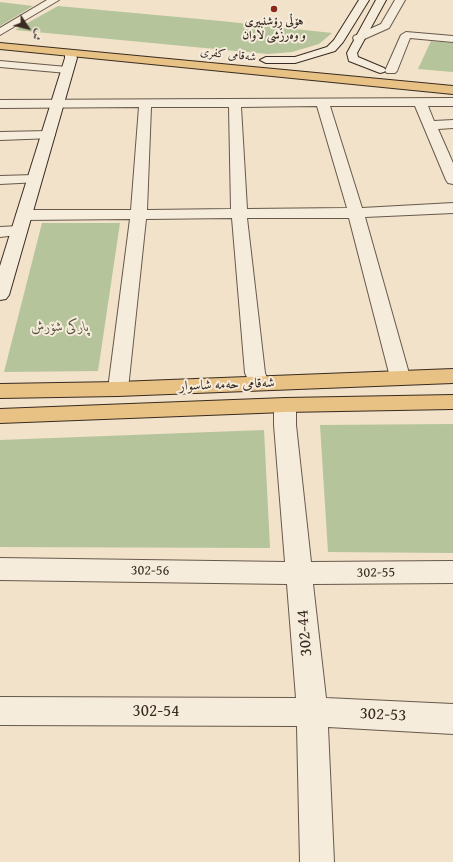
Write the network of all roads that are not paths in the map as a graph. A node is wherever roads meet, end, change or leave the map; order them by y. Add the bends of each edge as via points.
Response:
1 (54, 0) edge
2 (364, 0) edge
3 (381, 0) edge
4 (400, 0) edge
5 (0, 32) edge
6 (16, 35) dead end
7 (358, 38) junction
8 (453, 39) edge
9 (0, 46) edge
10 (70, 53) junction
11 (262, 60) joint
12 (0, 64) edge
13 (320, 65) dead end
14 (342, 67) dead end
15 (67, 70) junction
16 (391, 72) junction
17 (453, 90) edge
18 (322, 102) junction
19 (420, 102) junction
20 (453, 102) edge
21 (57, 103) junction
22 (145, 103) junction
23 (235, 103) junction
24 (0, 104) edge
25 (453, 124) edge
26 (429, 125) junction
27 (48, 135) junction
28 (0, 136) edge
29 (451, 172) edge
30 (34, 179) junction
31 (0, 180) edge
32 (453, 208) edge
33 (356, 213) junction
34 (139, 214) junction
35 (239, 214) junction
36 (24, 215) junction
37 (19, 231) junction
38 (0, 232) edge
39 (0, 295) edge
40 (453, 376) edge
41 (400, 377) junction
42 (259, 383) junction
43 (118, 389) junction
44 (0, 392) edge
45 (453, 402) edge
46 (285, 405) junction
47 (0, 416) edge
48 (0, 569) edge
49 (453, 572) edge
50 (299, 573) junction
51 (0, 712) edge
52 (312, 712) junction
53 (453, 719) edge
54 (317, 862) edge

1 - 5 street
2 - 11 street via 338,42 330,49 298,59
3 - 7 street
4 - 7 street via 385,26
5 - 6 main road
7 - 16 street via 352,53 353,58
8 - 16 street via 411,35
9 - 10 main road, شەقامی کفری
10 - 15 street
10 - 17 main road, شەقامی کفری
11 - 13 main road, شەقامی کفری
12 - 15 street
14 - 16 main road
15 - 21 street
18 - 19 street
18 - 23 street
18 - 33 street
19 - 20 street
19 - 26 street
21 - 22 street
21 - 24 street
21 - 27 street
22 - 23 street
22 - 34 street
23 - 35 street
25 - 26 street
26 - 29 street
27 - 28 street
27 - 30 street
30 - 31 street
30 - 36 street
32 - 33 street
33 - 35 street
33 - 41 street
34 - 35 street
34 - 36 street
34 - 43 street
35 - 42 street
36 - 37 street
37 - 38 street
37 - 39 street
40 - 41 main road, شەقامی حەمە شاسوار
41 - 42 main road, شەقامی حەمە شاسوار
42 - 43 main road, شەقامی حەمە شاسوار
43 - 44 main road, شەقامی حەمە شاسوار
45 - 46 main road, شەقامی حەمە شاسوار
46 - 47 main road, شەقامی حەمە شاسوار
46 - 50 street, 302-44 via 284,425
48 - 50 street, 302-56
49 - 50 street, 302-55
50 - 52 street, 302-44
51 - 52 street, 302-54
52 - 53 street, 302-53
52 - 54 street, 302-44

